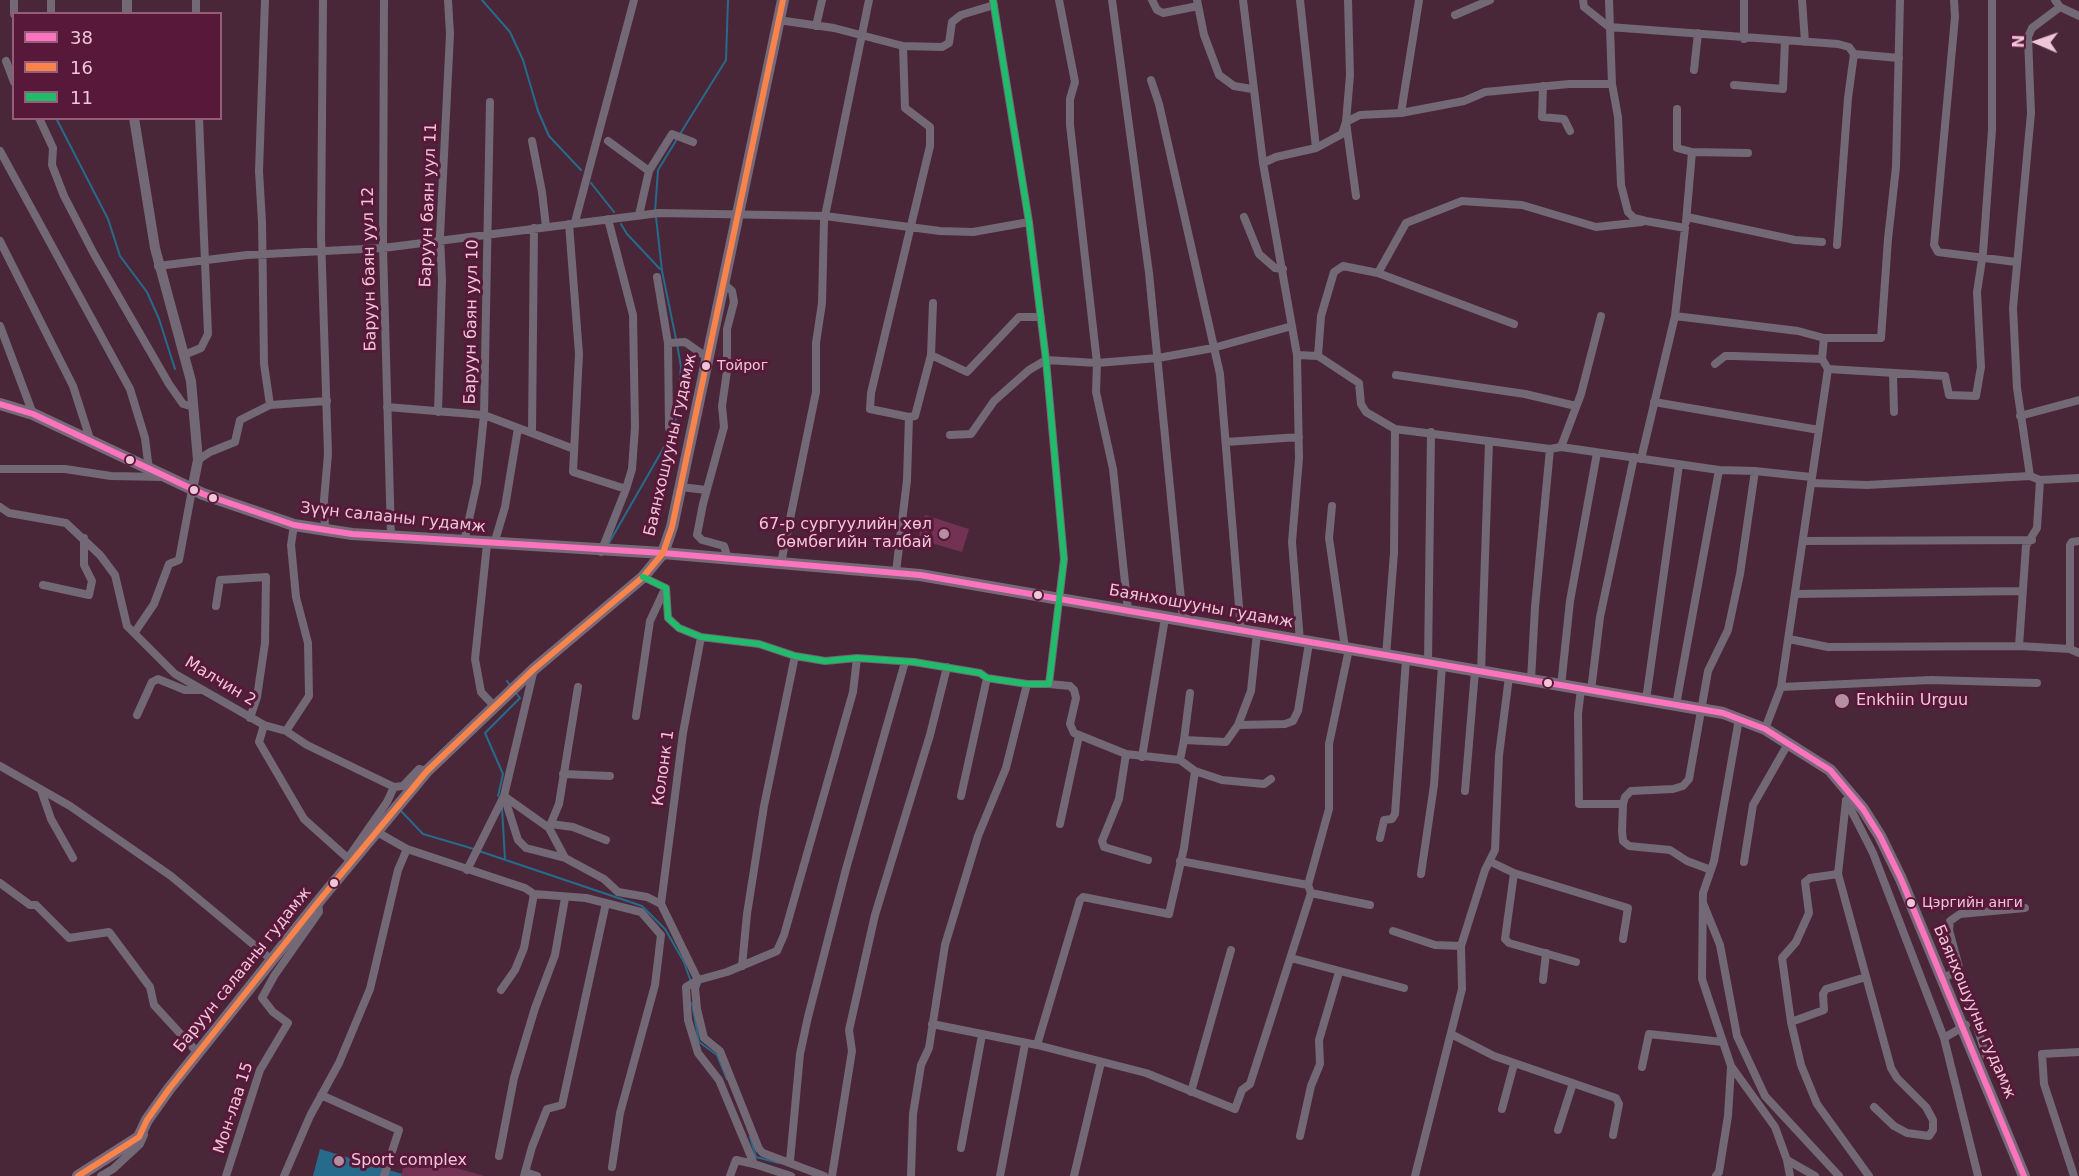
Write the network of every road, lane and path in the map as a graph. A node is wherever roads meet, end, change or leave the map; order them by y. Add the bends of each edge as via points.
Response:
1 (265, 0) edge
2 (323, 0) edge
3 (384, 0) edge
4 (448, 0) edge
5 (634, 0) edge
6 (783, 0) edge
7 (822, 0) edge
8 (869, 0) edge
9 (1059, 0) edge
10 (1112, 0) edge
11 (1152, 0) edge
12 (1243, 0) edge
13 (1300, 0) edge
14 (1348, 0) edge
15 (1419, 0) edge
16 (1490, 0) edge
17 (1582, 0) edge
18 (1610, 0) edge
19 (1744, 0) edge
20 (1802, 0) edge
21 (1900, 0) edge
22 (1954, 0) edge
23 (1992, 0) edge
24 (993, 2) edge
25 (1197, 3) edge
26 (2058, 3) edge
27 (1455, 15) dead end
28 (2079, 16) edge
29 (778, 20) junction
30 (816, 26) junction
31 (1609, 27) junction
32 (1698, 33) junction
33 (861, 36) junction
34 (1744, 39) junction
35 (1785, 41) junction
36 (1805, 42) junction
37 (903, 46) junction
38 (1854, 54) junction
39 (1899, 58) junction
40 (6, 61) dead end
41 (1694, 70) dead end
42 (12, 77) edge
43 (1151, 80) dead end
44 (1612, 84) junction
45 (1734, 85) dead end
46 (1543, 86) junction
47 (1252, 89) junction
48 (490, 102) dead end
49 (1677, 109) dead end
50 (1401, 113) junction
51 (40, 120) edge
52 (134, 120) edge
53 (199, 120) edge
54 (1346, 122) junction
55 (1570, 131) dead end
56 (532, 141) dead end
57 (608, 141) dead end
58 (693, 142) dead end
59 (1316, 148) junction
60 (0, 151) edge
61 (1692, 152) junction
62 (1748, 153) dead end
63 (1263, 164) junction
64 (649, 171) junction
65 (1356, 196) dead end
66 (639, 215) junction
67 (738, 215) junction
68 (825, 216) junction
69 (1244, 217) dead end
70 (1687, 217) junction
71 (608, 219) junction
72 (1646, 221) junction
73 (1029, 222) junction
74 (572, 223) junction
75 (911, 226) junction
76 (546, 227) junction
77 (534, 228) junction
78 (1685, 228) junction
79 (488, 234) junction
80 (440, 240) junction
81 (0, 241) edge
82 (1821, 242) dead end
83 (1837, 245) dead end
84 (383, 248) junction
85 (322, 251) junction
86 (261, 255) junction
87 (1982, 258) junction
88 (203, 259) junction
89 (2016, 262) junction
90 (158, 266) junction
91 (1283, 269) junction
92 (1378, 273) junction
93 (657, 277) dead end
94 (723, 283) junction
95 (933, 303) dead end
96 (1601, 316) dead end
97 (1675, 316) junction
98 (1041, 317) junction
99 (1514, 324) dead end
100 (0, 326) edge
101 (1292, 326) junction
102 (1824, 338) junction
103 (674, 342) junction
104 (1213, 348) junction
105 (184, 355) junction
106 (1297, 355) junction
107 (931, 356) junction
108 (1318, 356) junction
109 (708, 358) junction
110 (1158, 358) junction
111 (1822, 359) junction
112 (1046, 360) junction
113 (1097, 363) junction
114 (1715, 364) dead end
115 (1828, 369) junction
116 (1893, 374) junction
117 (1396, 375) dead end
118 (2079, 400) edge
119 (327, 401) junction
120 (1654, 402) junction
121 (0, 404) edge
122 (270, 405) junction
123 (1576, 406) junction
124 (194, 407) junction
125 (387, 407) junction
126 (438, 412) junction
127 (1894, 412) dead end
128 (33, 414) junction
129 (484, 415) junction
130 (2020, 416) junction
131 (909, 417) junction
132 (518, 428) junction
133 (669, 428) dead end
134 (1395, 429) junction
135 (1819, 430) junction
136 (532, 432) junction
137 (1431, 432) junction
138 (950, 435) dead end
139 (1299, 437) junction
140 (91, 442) junction
141 (1226, 442) junction
142 (1489, 442) junction
143 (1561, 447) junction
144 (574, 449) junction
145 (1550, 449) junction
146 (1597, 453) junction
147 (1637, 458) junction
148 (198, 460) junction
149 (1679, 465) junction
150 (0, 469) edge
151 (149, 470) junction
152 (1719, 470) junction
153 (1755, 471) junction
154 (2030, 476) junction
155 (164, 477) junction
156 (2079, 478) edge
157 (1811, 480) junction
158 (2040, 480) junction
159 (681, 487) junction
160 (626, 489) junction
161 (192, 490) junction
162 (706, 490) junction
163 (1332, 506) dead end
164 (1, 511) edge
165 (294, 525) junction
166 (325, 531) junction
167 (392, 536) junction
168 (84, 538) junction
169 (2032, 540) junction
170 (1803, 541) junction
171 (2079, 541) edge
172 (464, 542) junction
173 (490, 544) junction
174 (602, 552) junction
175 (663, 554) junction
176 (728, 559) junction
177 (782, 563) junction
178 (896, 572) junction
179 (643, 577) junction
180 (43, 585) dead end
181 (666, 588) junction
182 (2023, 591) junction
183 (1796, 594) junction
184 (1061, 600) junction
185 (2075, 604) edge
186 (216, 606) dead end
187 (1128, 611) junction
188 (1165, 618) junction
189 (1183, 621) junction
190 (1241, 631) junction
191 (135, 632) junction
192 (1257, 633) junction
193 (701, 637) junction
194 (1789, 639) junction
195 (1304, 642) junction
196 (2019, 646) junction
197 (1347, 649) junction
198 (2075, 651) edge
199 (795, 656) junction
200 (1386, 656) junction
201 (856, 658) junction
202 (1406, 658) junction
203 (905, 662) junction
204 (1428, 663) junction
205 (1442, 665) junction
206 (947, 667) junction
207 (534, 669) junction
208 (1478, 671) junction
209 (1509, 677) junction
210 (987, 678) junction
211 (1531, 680) junction
212 (2037, 683) dead end
213 (1027, 684) junction
214 (1049, 684) junction
215 (1561, 686) junction
216 (578, 687) dead end
217 (1780, 687) junction
218 (202, 690) junction
219 (1586, 690) junction
220 (1190, 693) dead end
221 (1646, 700) junction
222 (1676, 705) junction
223 (494, 706) junction
224 (1703, 710) junction
225 (137, 715) dead end
226 (636, 716) dead end
227 (250, 718) junction
228 (1739, 719) junction
229 (264, 725) junction
230 (1238, 725) junction
231 (1765, 729) junction
232 (286, 731) junction
233 (1079, 736) junction
234 (1184, 740) junction
235 (1789, 742) junction
236 (1126, 754) junction
237 (1142, 757) junction
238 (1180, 760) junction
239 (0, 766) edge
240 (427, 771) junction
241 (1195, 771) junction
242 (563, 774) junction
243 (610, 776) dead end
244 (1270, 779) dead end
245 (394, 787) junction
246 (1846, 787) junction
247 (41, 790) junction
248 (1465, 791) dead end
249 (504, 796) junction
250 (961, 796) dead end
251 (1846, 801) junction
252 (1623, 804) junction
253 (1060, 824) dead end
254 (550, 826) junction
255 (377, 832) junction
256 (1380, 838) dead end
257 (606, 840) dead end
258 (407, 849) junction
259 (73, 858) dead end
260 (565, 858) junction
261 (350, 860) junction
262 (1148, 860) dead end
263 (1180, 861) junction
264 (1491, 862) junction
265 (1744, 862) dead end
266 (467, 870) junction
267 (1711, 870) junction
268 (1514, 873) junction
269 (1421, 874) dead end
270 (1838, 874) junction
271 (0, 883) edge
272 (1310, 889) junction
273 (534, 894) junction
274 (565, 898) junction
275 (318, 902) junction
276 (606, 903) junction
277 (1703, 903) junction
278 (661, 904) junction
279 (1370, 905) dead end
280 (2025, 908) dead end
281 (1393, 931) dead end
282 (1623, 939) dead end
283 (1461, 946) junction
284 (1231, 950) dead end
285 (1546, 953) junction
286 (1291, 958) junction
287 (272, 960) junction
288 (1576, 962) dead end
289 (742, 966) junction
290 (1960, 971) junction
291 (1339, 972) junction
292 (1866, 977) junction
293 (1942, 978) junction
294 (1543, 980) dead end
295 (693, 982) junction
296 (1404, 988) dead end
297 (501, 990) dead end
298 (1791, 1022) junction
299 (932, 1024) junction
300 (1969, 1024) junction
301 (1451, 1034) junction
302 (982, 1035) junction
303 (1944, 1038) junction
304 (1723, 1042) junction
305 (1025, 1044) junction
306 (1037, 1045) junction
307 (2079, 1052) edge
308 (198, 1053) junction
309 (1986, 1056) dead end
310 (1101, 1062) junction
311 (1514, 1064) junction
312 (1731, 1066) junction
313 (1642, 1067) dead end
314 (1573, 1083) junction
315 (1191, 1092) junction
316 (321, 1095) junction
317 (158, 1104) junction
318 (1874, 1107) dead end
319 (1502, 1109) dead end
320 (1558, 1130) dead end
321 (1612, 1135) dead end
322 (1300, 1136) dead end
323 (961, 1148) dead end
324 (499, 1156) dead end
325 (1787, 1160) junction
326 (790, 1161) junction
327 (754, 1164) junction
328 (612, 1167) dead end
329 (525, 1174) edge
330 (105, 1175) edge
331 (1788, 1175) edge
332 (78, 1176) edge
333 (226, 1176) edge
334 (284, 1176) edge
335 (384, 1176) edge
336 (537, 1176) edge
337 (730, 1176) edge
338 (791, 1176) edge
339 (824, 1176) edge
340 (832, 1176) edge
341 (911, 1176) edge
342 (1000, 1176) edge
343 (1074, 1176) edge
344 (1415, 1176) edge
345 (1716, 1176) edge
346 (1815, 1176) edge
347 (1839, 1176) edge
348 (1869, 1176) edge
349 (1978, 1176) edge
350 (2024, 1176) edge
351 (2074, 1176) edge

1 - 86 street via 259,171
2 - 85 street
3 - 84 street, Баруун баян уул 12
4 - 80 street, Баруун баян уул 11 via 450,34
5 - 74 street
6 - 29 main road, Баянхошууны гудамж
7 - 30 street
8 - 33 street
9 - 113 street via 1075,82 1070,99 1070,125
10 - 110 street
11 - 25 street via 1163,13
12 - 47 street
13 - 59 street
14 - 54 street via 1350,75
15 - 50 street
16 - 27 street
17 - 31 street via 1584,7
18 - 31 street
19 - 34 street
20 - 36 street
21 - 39 street
22 - 87 street via 1934,245 1938,252
23 - 87 street via 1992,130
24 - 37 street via 952,22 945,46
24 - 73 street
25 - 47 street via 1219,75 1234,86
26 - 28 street
26 - 89 street via 2028,37 2031,113
29 - 30 street
29 - 67 main road, Баянхошууны гудамж
30 - 33 street
31 - 32 street
31 - 44 street
32 - 34 street
32 - 41 street
33 - 37 street
33 - 68 street
34 - 35 street
35 - 36 street
35 - 45 street via 1783,89
36 - 38 street via 1839,44 1849,47
37 - 75 street via 905,108 930,127 930,146
38 - 39 street
38 - 83 street
39 - 102 street via 1896,167 1881,338
40 - 42 street
43 - 104 street
44 - 46 street
44 - 72 street via 1618,117 1621,185 1628,212
46 - 50 street via 1485,92 1464,101
46 - 55 street via 1542,117 1564,119
47 - 63 street
48 - 79 street, Баруун баян уул 10
49 - 61 street via 1677,148
50 - 54 street via 1360,115
51 - 124 street via 53,148 51,158 56,176 89,244 169,384 183,404
52 - 90 street
53 - 88 street
54 - 59 street via 1342,134
54 - 65 street
56 - 76 street
57 - 64 street
58 - 64 street via 672,134
59 - 63 street
60 - 151 street via 130,389 145,438
61 - 62 street
61 - 70 street
63 - 91 street
64 - 66 street
66 - 67 street
66 - 71 street
67 - 68 street
67 - 94 main road, Баянхошууны гудамж
68 - 75 street
68 - 177 street via 816,392
69 - 91 street via 1259,255 1275,268
70 - 78 street
70 - 82 street
71 - 74 street
71 - 160 street via 633,315 635,428 632,469
72 - 78 street
72 - 92 street via 1596,227 1522,205 1462,201 1406,223
73 - 75 street via 973,232
73 - 98 street
74 - 76 street
74 - 144 street via 579,354
75 - 131 street via 873,381 870,409
76 - 77 street
77 - 79 street
77 - 136 street
78 - 97 street
79 - 80 street
79 - 129 street, Баруун баян уул 10
80 - 84 street
80 - 126 street, Баруун баян уул 11
81 - 140 street via 74,386
84 - 85 street
84 - 125 street, Баруун баян уул 12
85 - 86 street
85 - 119 street
86 - 88 street
86 - 122 street via 264,364
87 - 89 street
87 - 116 street via 1977,292 1981,367 1976,396 1949,395 1945,376
88 - 90 street
88 - 105 street via 208,334 201,348
89 - 130 street via 2013,308
90 - 105 street
91 - 101 street
92 - 99 street
92 - 108 street via 1343,266 1334,272 1321,316
93 - 103 street
94 - 109 main road, Баянхошууны гудамж
94 - 162 street via 732,291 734,302 727,328 724,427
95 - 107 street
96 - 123 street
97 - 102 street
97 - 120 street
98 - 107 street via 1019,317 967,372
98 - 112 street
100 - 128 street
101 - 104 street
101 - 106 street
102 - 111 street
103 - 109 street
103 - 133 street
104 - 110 street
104 - 141 street via 1220,374
105 - 124 street
106 - 108 street
106 - 139 street
107 - 131 street via 921,400 915,416
108 - 134 street via 1359,383 1366,412
109 - 159 main road, Баянхошууны гудамж
110 - 113 street
110 - 189 street
111 - 114 street via 1725,356
111 - 115 street
112 - 113 street
112 - 138 street via 994,401 971,434
112 - 184 street via 1064,559
113 - 187 street via 1096,392 1113,469
115 - 116 street
115 - 135 street
116 - 127 street
117 - 123 street via 1525,394
118 - 130 street
119 - 122 street
119 - 166 street
120 - 135 street
120 - 147 street
121 - 128 main road, Зүүн салааны гудамж
122 - 148 street via 240,420 235,442
123 - 143 street
124 - 148 street
125 - 126 street
125 - 167 street, Баруун баян уул 12
126 - 129 street
128 - 140 main road, Зүүн салааны гудамж
129 - 132 street
129 - 172 street, Баруун баян уул 10 via 477,483
130 - 154 street
131 - 178 street via 907,480
132 - 136 street
132 - 173 street via 505,507
134 - 137 street
134 - 200 street via 1394,553
135 - 157 street
136 - 144 street
137 - 142 street
137 - 204 street
139 - 141 street
139 - 195 street via 1292,542
140 - 151 main road, Зүүн салааны гудамж
141 - 190 street
142 - 145 street
142 - 208 street
143 - 145 street
143 - 146 street
144 - 160 street via 573,471
145 - 211 street
146 - 147 street
146 - 215 street via 1567,624
147 - 149 street
147 - 219 street
148 - 161 street
149 - 152 street
149 - 221 street
150 - 155 street via 65,469 111,476
151 - 155 main road, Зүүн салааны гудамж
152 - 153 street
152 - 222 street
153 - 157 street
153 - 224 street via 1738,585 1728,630 1708,671
154 - 157 street via 1867,485
154 - 158 street
155 - 161 main road, Зүүн салааны гудамж
156 - 158 street
157 - 170 street
158 - 169 street via 2037,528
159 - 162 street
159 - 175 main road, Баянхошууны гудамж
160 - 174 street
161 - 165 main road, Зүүн салааны гудамж
161 - 191 street via 179,560 169,564 154,604
162 - 176 street via 698,535 702,540 724,546
163 - 197 street via 1329,538
164 - 168 street, Малчин 2 via 66,523
165 - 166 main road, Зүүн салааны гудамж
165 - 232 street via 291,545 296,597 308,643 309,696
166 - 167 main road, Зүүн салааны гудамж
167 - 172 main road, Зүүн салааны гудамж
168 - 180 street via 84,565 93,581 89,595
168 - 191 street, Малчин 2 via 115,575 127,626
169 - 170 street
169 - 182 street via 2026,546
170 - 183 street
171 - 185 street via 2070,545
172 - 173 main road, Зүүн салааны гудамж
173 - 174 main road, Зүүн салааны гудамж
173 - 223 street via 475,659 481,692
174 - 175 main road, Зүүн салааны гудамж
175 - 176 main road, Баянхошууны гудамж
175 - 179 main road, Баруун салааны гудамж
176 - 177 main road, Баянхошууны гудамж
177 - 178 main road, Баянхошууны гудамж
178 - 184 main road, Баянхошууны гудамж
179 - 181 street
179 - 207 main road, Баруун салааны гудамж
181 - 193 street via 668,618 679,628
181 - 226 street via 650,621
182 - 183 street
182 - 196 street
183 - 194 street
184 - 187 main road, Баянхошууны гудамж
184 - 214 street
185 - 198 street
186 - 227 street via 220,580 266,577 265,644
187 - 188 main road, Баянхошууны гудамж
188 - 189 main road, Баянхошууны гудамж
188 - 237 street
189 - 190 main road, Баянхошууны гудамж
190 - 192 main road, Баянхошууны гудамж
191 - 218 street, Малчин 2 via 175,674
192 - 195 main road, Баянхошууны гудамж
192 - 230 street via 1251,691
193 - 199 street via 759,644
193 - 278 street, Колонк 1 via 683,733
194 - 196 street via 1828,647
194 - 217 street
195 - 197 main road, Баянхошууны гудамж
195 - 230 street via 1298,711 1293,721
196 - 198 street
197 - 200 main road, Баянхошууны гудамж
197 - 272 street via 1329,744 1329,809
199 - 201 street via 825,661
199 - 289 street via 764,807
200 - 202 main road, Баянхошууны гудамж
201 - 203 street
201 - 289 street via 853,692 784,935 777,951
202 - 204 main road, Баянхошууны гудамж
202 - 256 street via 1395,814 1384,820
203 - 206 street
203 - 326 street via 808,1017 800,1054
204 - 205 main road, Баянхошууны гудамж
205 - 208 main road, Баянхошууны гудамж
205 - 269 street via 1434,784
206 - 210 street
206 - 340 street via 870,938 849,1030 852,1051
207 - 223 main road, Баруун салааны гудамж
207 - 249 street
208 - 209 main road, Баянхошууны гудамж
208 - 248 street
209 - 211 main road, Баянхошууны гудамж
209 - 264 street via 1499,755 1497,837
210 - 213 street
210 - 250 street
211 - 215 main road, Баянхошууны гудамж
212 - 217 street via 1931,680
213 - 214 street
213 - 299 street via 1006,768 978,837 945,945
214 - 233 street via 1074,690 1070,724
215 - 219 main road, Баянхошууны гудамж
216 - 242 street
217 - 231 street
218 - 225 street via 185,690 158,679 152,682
218 - 227 street, Малчин 2
219 - 221 main road, Баянхошууны гудамж
219 - 252 street via 1577,766 1579,804
220 - 234 street
221 - 222 main road, Баянхошууны гудамж
222 - 224 main road, Баянхошууны гудамж
223 - 240 main road, Баруун салааны гудамж
224 - 228 main road, Баянхошууны гудамж
224 - 252 street via 1689,779 1673,789 1631,791
227 - 229 street, Малчин 2
228 - 231 main road, Баянхошууны гудамж
228 - 267 street
229 - 232 street
229 - 261 street, Малчин 2 via 259,742 304,819
230 - 234 street via 1226,742
231 - 235 main road, Баянхошууны гудамж
232 - 245 street
233 - 236 street
233 - 253 street
234 - 238 street
235 - 246 main road, Баянхошууны гудамж via 1830,770
235 - 265 street via 1753,805
236 - 237 street
236 - 262 street via 1119,799 1102,841 1104,847
237 - 238 street
238 - 241 street
239 - 247 street
240 - 245 street via 419,769 403,786
240 - 255 main road, Баруун салааны гудамж
241 - 244 street via 1236,782 1264,784
241 - 263 street
242 - 243 street
242 - 254 street via 559,804
245 - 261 street
246 - 251 street
246 - 293 main road, Баянхошууны гудамж via 1885,847
247 - 259 street via 51,819
247 - 287 street via 171,876
249 - 254 street
249 - 260 street via 518,840 526,848
249 - 266 street
251 - 270 street
251 - 303 street via 1873,853
252 - 267 street via 1623,841 1629,846 1670,850
254 - 257 street via 573,827
254 - 260 street
255 - 258 street
255 - 261 main road, Баруун салааны гудамж
258 - 266 street
258 - 316 street via 398,870 370,989
260 - 278 street via 604,879 618,892
261 - 275 main road, Баруун салааны гудамж
263 - 272 street
263 - 306 street via 1168,914 1083,897 1080,900
264 - 268 street
264 - 283 street
266 - 273 street
267 - 277 street
268 - 282 street via 1628,908
268 - 285 street via 1505,939
270 - 292 street
270 - 298 street via 1805,882 1809,913 1796,942 1782,958
271 - 308 street via 30,905 36,905 69,938 109,932 150,987 154,1005
272 - 279 street
272 - 286 street
273 - 274 street
273 - 297 street via 524,948
274 - 276 street
274 - 324 street via 555,956 514,1078
275 - 287 main road, Баруун салааны гудамж
275 - 333 street, Мон-лаа 15 via 319,912 262,998 288,1023 260,1070
276 - 328 street via 641,912 663,938 655,985 620,1113
276 - 329 street via 562,1105 547,1109
277 - 304 street via 1702,979
277 - 347 street via 1720,945 1737,1036 1765,1096
278 - 295 street
280 - 290 street via 1953,918 1949,930
281 - 283 street via 1435,945
283 - 301 street via 1462,989
284 - 315 street
285 - 288 street
285 - 294 street
286 - 291 street
286 - 315 street via 1250,1084 1242,1090 1237,1107
287 - 308 main road, Баруун салааны гудамж
289 - 295 street
290 - 293 street
290 - 300 street
291 - 296 street
291 - 322 street via 1319,1040 1320,1064
292 - 298 street via 1824,991 1824,1010
292 - 318 street via 1891,1068 1926,1107 1933,1130 1929,1136 1907,1133
293 - 300 main road, Баянхошууны гудамж
295 - 326 street via 704,1038 720,1051 759,1149
295 - 327 street via 686,987 688,1020 698,1053 719,1080
298 - 348 street via 1801,1065 1817,1104
299 - 302 street
299 - 341 street via 913,1114
300 - 303 street
300 - 309 street
300 - 350 main road, Баянхошууны гудамж
301 - 311 street
301 - 344 street
302 - 305 street
302 - 323 street
303 - 349 street
304 - 312 street
304 - 313 street via 1649,1034
305 - 306 street
305 - 342 street
306 - 310 street
307 - 351 street via 2042,1054 2044,1084
308 - 317 main road, Баруун салааны гудамж
310 - 315 street via 1146,1073
310 - 343 street
311 - 314 street
311 - 319 street
312 - 325 street via 1775,1127
312 - 345 street via 1728,1116
314 - 320 street
314 - 321 street via 1616,1098 1619,1104
316 - 334 street
316 - 335 street via 399,1130
317 - 330 street via 140,1143
317 - 332 main road, Баруун салааны гудамж via 139,1137
325 - 331 street
325 - 346 street
326 - 339 street
327 - 337 street via 736,1160
327 - 338 street
329 - 336 street

